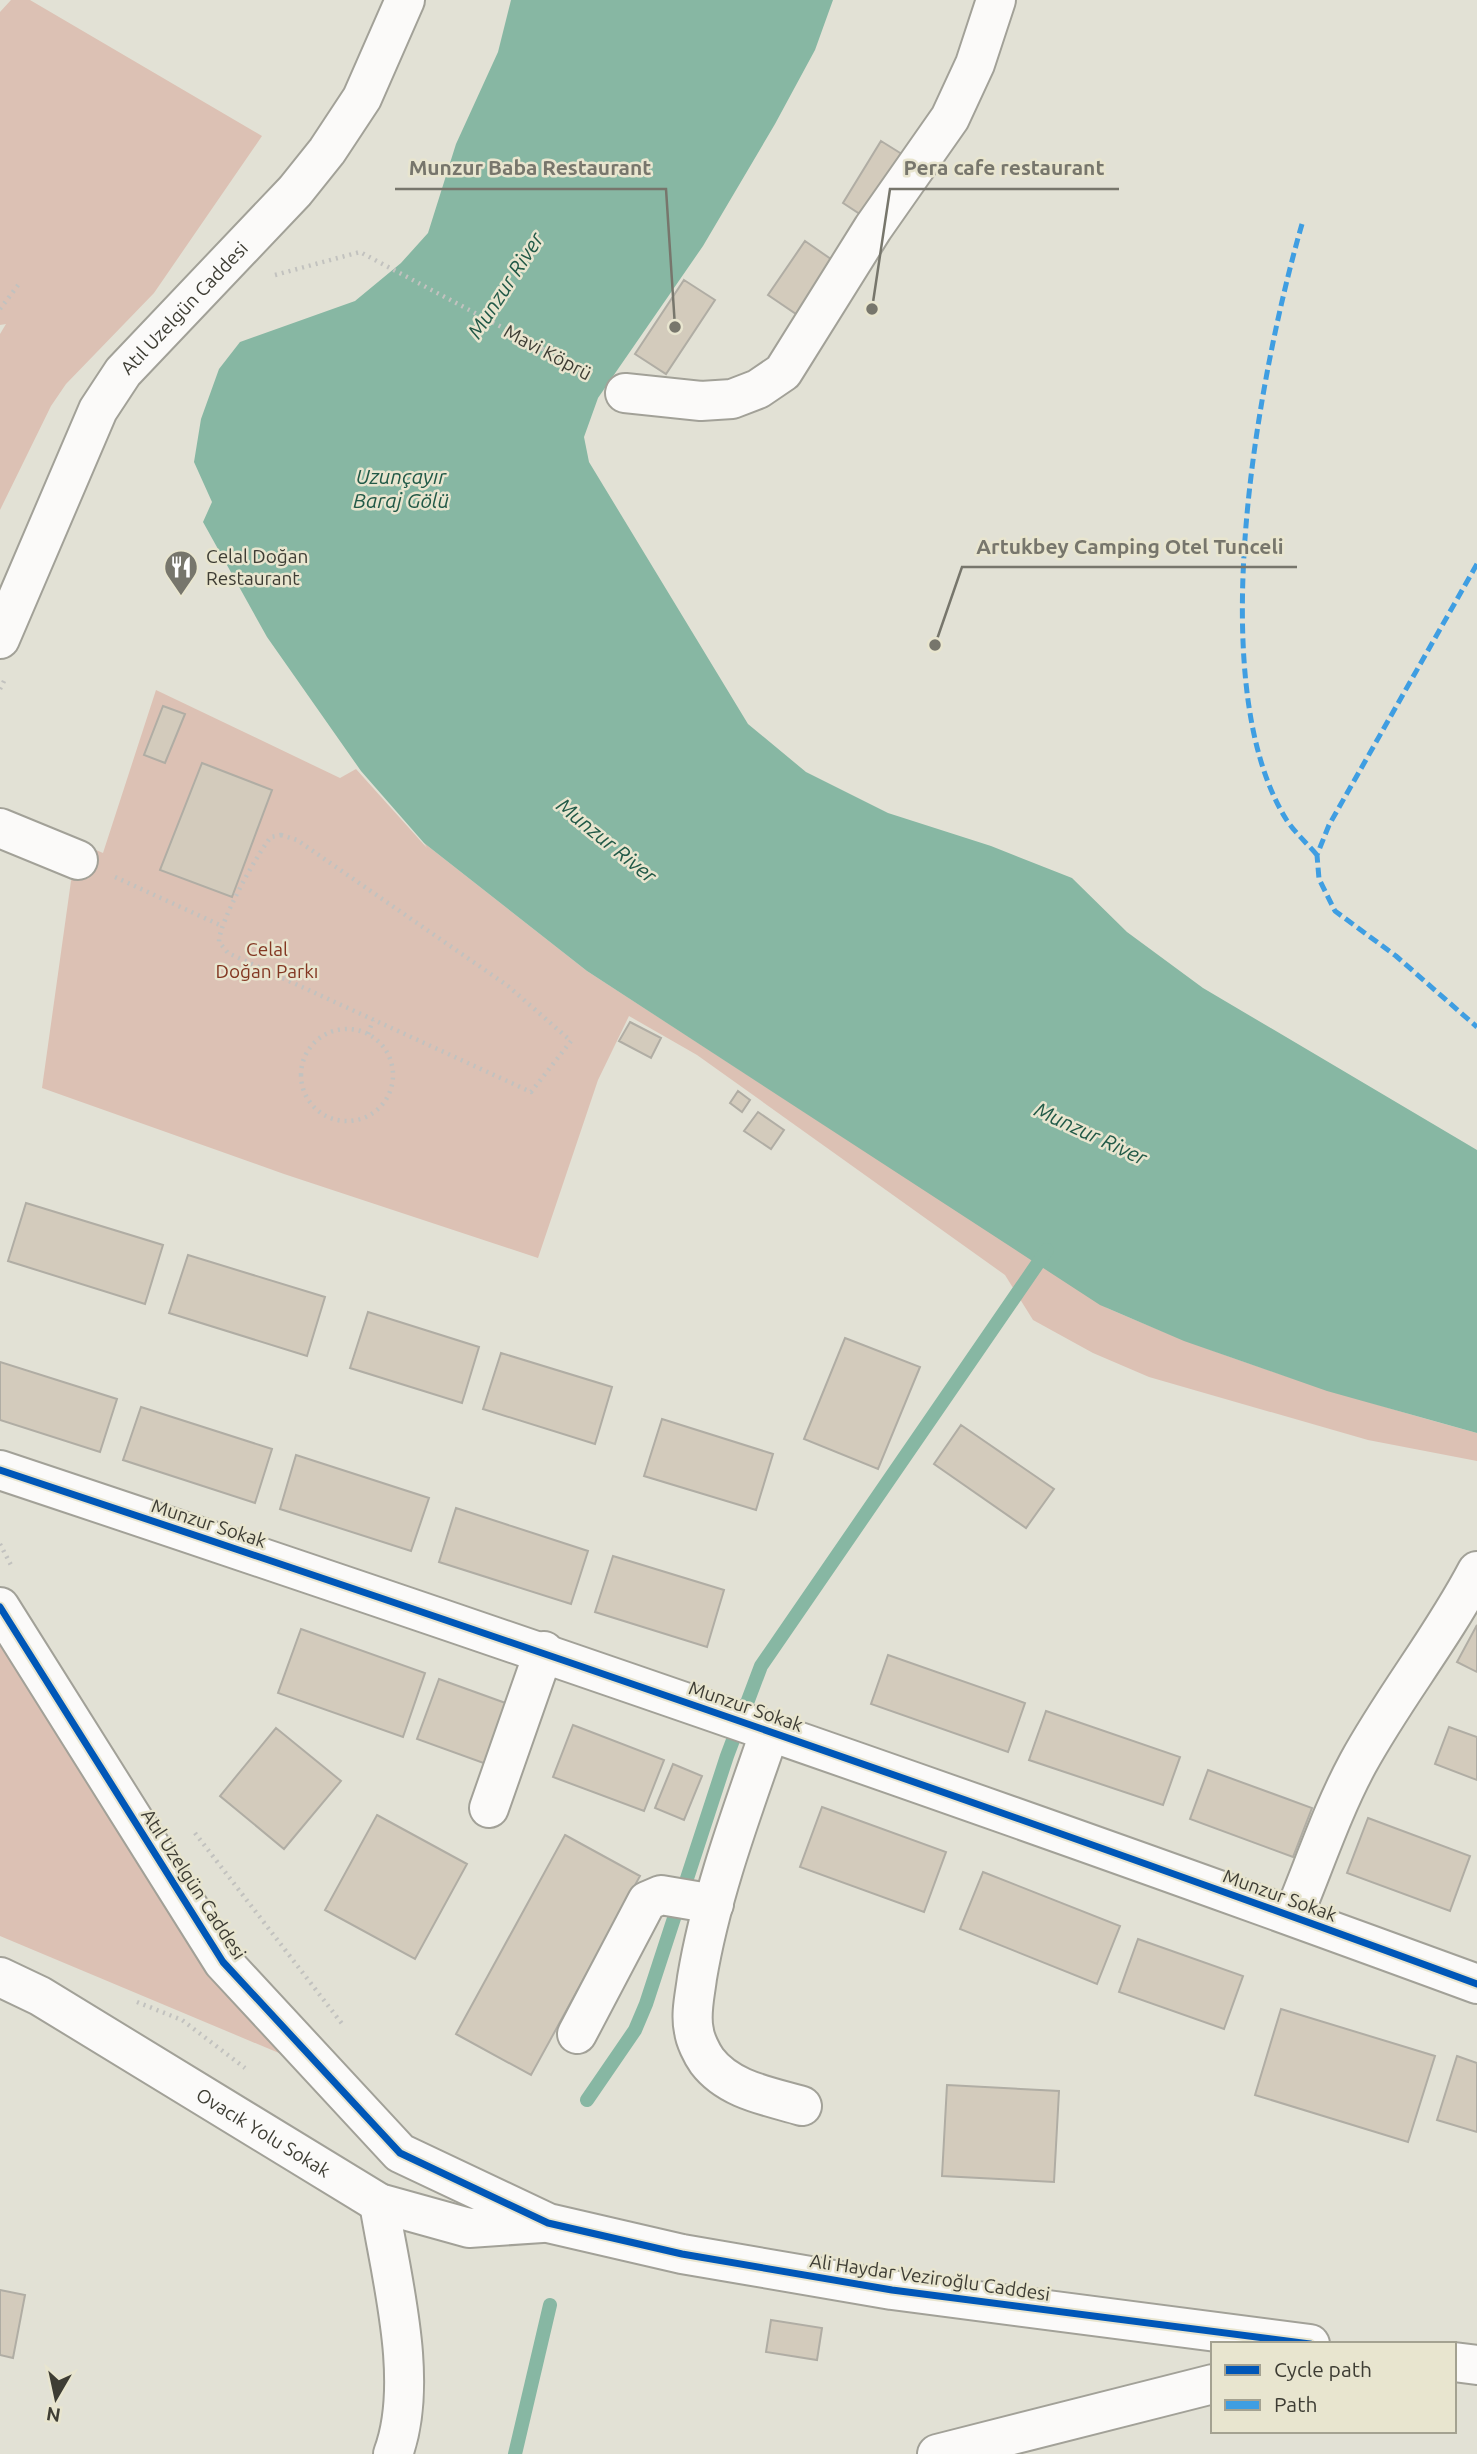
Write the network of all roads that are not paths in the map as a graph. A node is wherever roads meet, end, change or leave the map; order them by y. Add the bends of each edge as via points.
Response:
1 (405, 0) edge
2 (996, 0) edge
3 (625, 393) road end
4 (0, 639) edge
5 (0, 828) edge
6 (78, 860) road end
7 (0, 1469) edge
8 (1477, 1571) edge
9 (0, 1607) edge
10 (544, 1651) junction
11 (770, 1731) junction
12 (489, 1808) dead end
13 (688, 1899) junction
14 (1293, 1916) junction
15 (0, 1977) edge
16 (1477, 1984) edge
17 (577, 2034) dead end
18 (802, 2106) dead end
19 (379, 2203) junction
20 (548, 2223) junction
21 (1295, 2342) edge
22 (1456, 2362) edge
23 (1477, 2365) edge
24 (1211, 2385) edge
25 (393, 2454) edge
26 (937, 2454) edge

1 - 4 street, Atıl Uzelgün Caddesi via 362,98 327,151 295,191 123,372 105,399
2 - 3 street via 975,64 950,118 873,228 783,372 732,399 701,401
5 - 6 street
7 - 10 street, Munzur Sokak
8 - 14 street via 1356,1766
9 - 20 street, Atıl Uzelgün Caddesi via 223,1962 400,2153
10 - 11 street, Munzur Sokak
10 - 12 street
11 - 13 street
11 - 14 street, Munzur Sokak
13 - 17 street via 652,1896 643,1906
13 - 18 street via 702,1949 692,2009 694,2032 705,2059 722,2077 741,2087
14 - 16 street, Munzur Sokak
15 - 19 street, Ovacık Yolu Sokak via 40,1996
19 - 20 street, Ovacık Yolu Sokak via 469,2228
19 - 25 street via 402,2350 402,2410
20 - 21 street, Ali Haydar Veziroğlu Caddesi via 682,2254 892,2290
22 - 23 street
24 - 26 street

